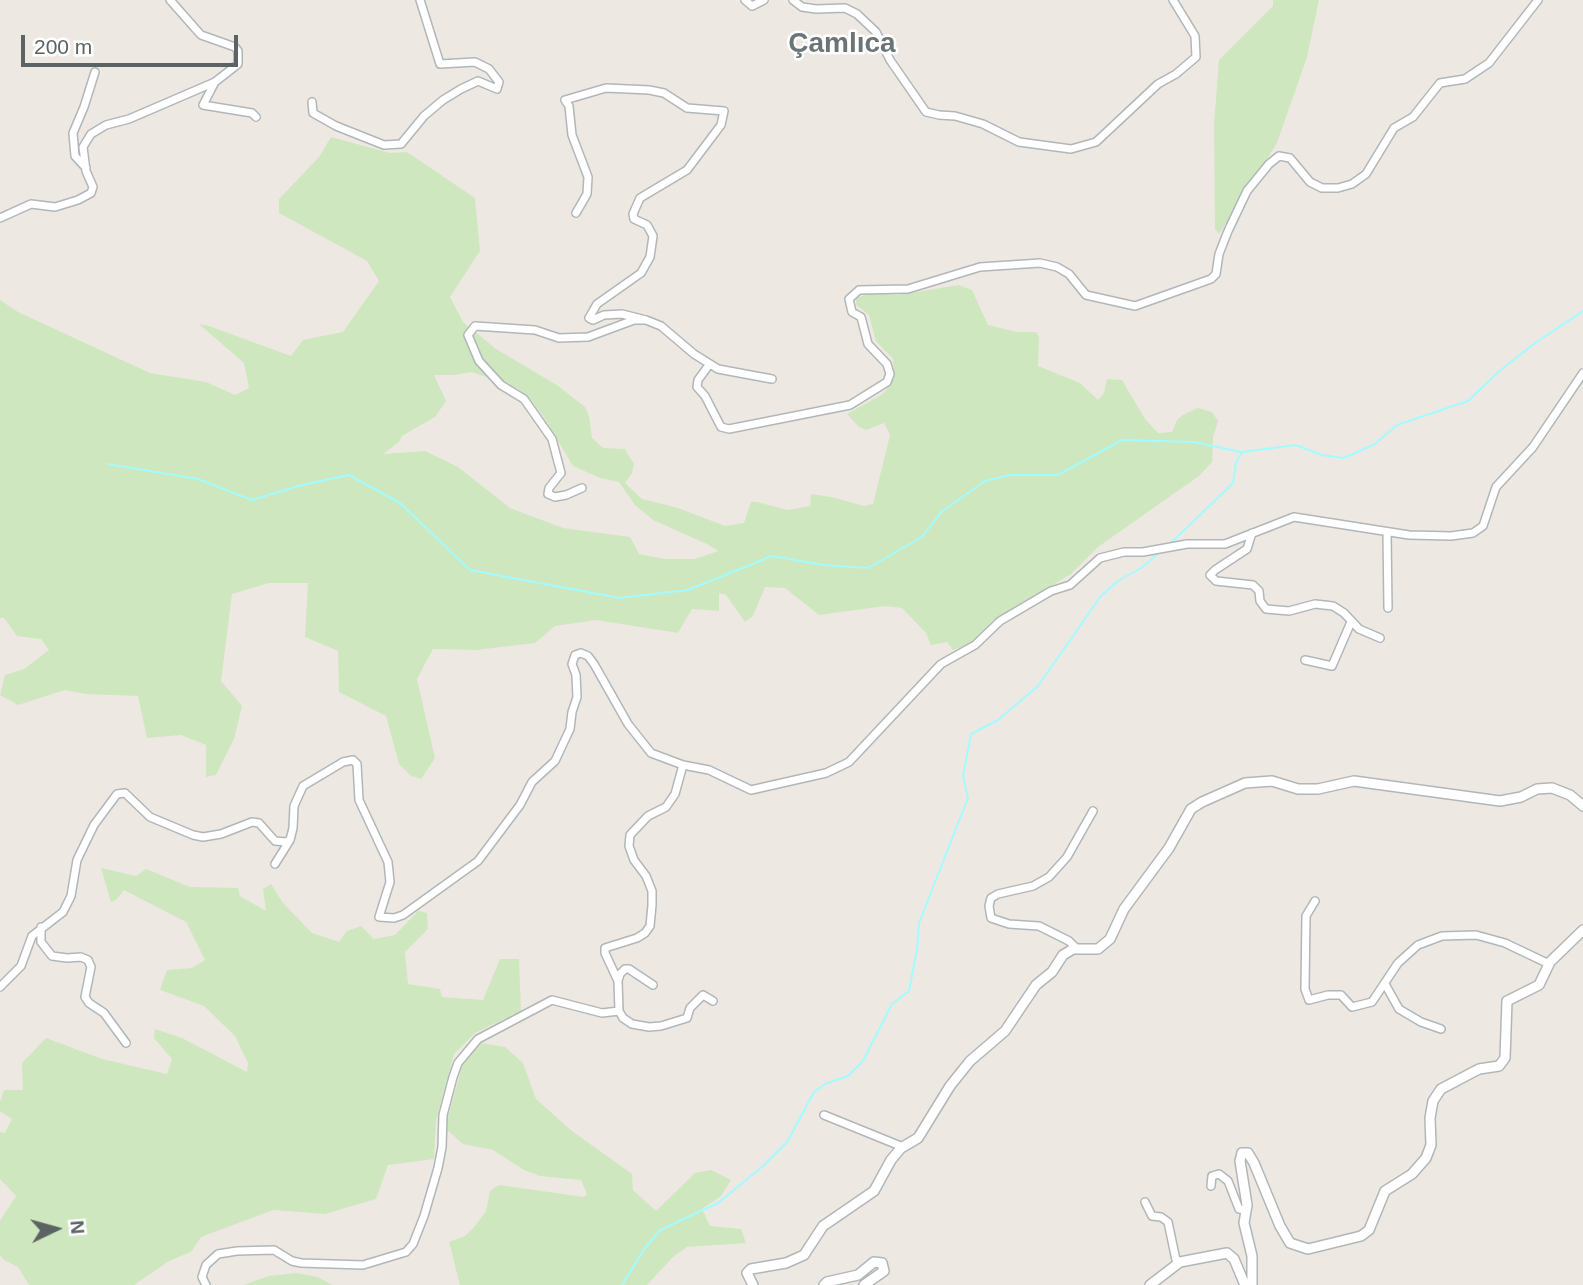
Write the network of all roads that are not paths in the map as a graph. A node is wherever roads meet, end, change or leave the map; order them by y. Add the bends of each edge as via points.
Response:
1 (170, 0) edge
2 (420, 0) edge
3 (745, 0) edge
4 (764, 0) edge
5 (793, 0) edge
6 (1173, 0) edge
7 (1538, 0) edge
8 (95, 72) dead end
9 (215, 82) junction
10 (312, 102) dead end
11 (256, 117) dead end
12 (86, 168) junction
13 (576, 213) dead end
14 (0, 218) edge
15 (646, 320) junction
16 (709, 365) junction
17 (1583, 373) edge
18 (772, 379) dead end
19 (582, 488) dead end
20 (1387, 532) junction
21 (1252, 533) junction
22 (1388, 608) dead end
23 (1351, 622) junction
24 (1380, 638) dead end
25 (1305, 660) dead end
26 (683, 765) junction
27 (1583, 806) edge
28 (1093, 811) dead end
29 (290, 840) junction
30 (275, 864) dead end
31 (1315, 901) dead end
32 (41, 927) junction
33 (1583, 930) edge
34 (1078, 950) junction
35 (1549, 964) junction
36 (618, 981) junction
37 (1385, 984) junction
38 (653, 985) dead end
39 (0, 987) edge
40 (713, 1001) dead end
41 (619, 1011) junction
42 (1441, 1029) dead end
43 (126, 1043) dead end
44 (824, 1115) dead end
45 (903, 1147) junction
46 (1211, 1186) dead end
47 (1145, 1202) dead end
48 (1245, 1210) junction
49 (1180, 1262) junction
50 (206, 1285) edge
51 (752, 1285) edge
52 (824, 1285) edge
53 (864, 1285) edge
54 (1150, 1285) edge
55 (1245, 1285) edge
56 (1252, 1285) edge

1 - 9 street via 201,35 238,51 238,64
2 - 10 street via 440,64 475,62 489,69 499,82 497,89 478,81 461,89 424,116 401,144 384,145 336,126 313,113
3 - 4 street via 752,6
5 - 6 street via 802,7 845,8 857,14 876,32 926,112 983,124 1018,142 1071,149 1096,142 1166,77 1196,57 1195,36
7 - 16 street via 1489,63 1465,79 1440,83 1413,117 1394,128 1366,174 1352,184 1322,188 1310,182 1290,158 1279,156 1269,164 1247,191 1212,279 1135,306 1086,295 1069,274 1040,263 981,267 908,289 859,290 849,299 852,312 861,317 868,344 887,364 887,382 850,405 729,429 721,428 697,387
8 - 12 street via 73,133 75,156
9 - 11 street via 203,105
9 - 12 street via 91,134 83,147
12 - 14 street via 91,193 55,207 31,204
13 - 15 street via 587,194 588,177 565,100 606,88 649,90 664,93 687,108 724,111 721,125 687,170 640,198 633,214 653,236 650,257 641,273 597,304 589,318 622,314
15 - 16 street via 661,326
15 - 19 street via 588,337 559,338 535,330 483,326 475,326 468,335 479,361 501,385 524,399 552,439 561,473 548,494 555,497
16 - 18 street
17 - 20 street via 1533,447 1496,487 1483,526 1473,533 1451,536
20 - 21 street via 1294,517
20 - 22 street
21 - 23 street via 1247,549 1210,575 1216,581 1253,585 1266,609 1333,606
21 - 26 street via 1225,544 1186,544 1100,558 1070,585 1000,621 975,645 941,664 849,761 826,773 751,790 709,770
23 - 24 street
23 - 25 street via 1332,666
26 - 29 street via 651,753 628,724 594,664 581,653 572,664 578,690 570,729 555,761 532,782 478,861 403,915 379,917 390,881 388,862 359,800 353,760 303,786 294,806
26 - 36 street via 666,807 648,816 630,835 629,846 652,891 652,905 645,933 605,948
27 - 34 street via 1552,788 1500,801 1354,781 1318,789 1272,781 1245,783 1191,810 1124,909 1110,939 1098,949
28 - 34 street via 1067,857 1049,877 998,894 989,905 991,918 1039,926
29 - 30 street
29 - 32 street via 275,841 259,823 252,822 221,834 192,835 149,817 125,793 117,794 94,825 77,860 63,912
31 - 37 street via 1306,916 1305,989 1309,1000 1341,995 1352,1007 1372,1002
32 - 39 street via 32,936 21,966
32 - 43 street via 41,942 52,956 89,960 85,997 104,1013
33 - 35 street
34 - 45 street via 1063,955 1036,985 1005,1031 950,1086 918,1138
35 - 37 street via 1486,937 1441,936 1418,945 1398,963
35 - 48 street via 1539,985 1507,1001 1505,1058 1499,1066 1479,1069 1441,1088 1433,1101 1432,1144 1426,1158 1412,1174 1385,1191 1369,1230 1308,1249 1290,1243 1254,1163 1248,1153 1242,1153
36 - 38 street via 629,969
36 - 41 street
37 - 42 street via 1399,1009
40 - 41 street via 703,995 687,1018 661,1026 632,1024
41 - 50 street via 602,1013 552,1000 478,1039 468,1050 453,1077 443,1115 438,1168 424,1216 406,1252 363,1265 301,1263 274,1250 218,1254 206,1265 202,1277
44 - 45 street
45 - 51 street via 874,1191 823,1226 804,1255 751,1269 747,1273
46 - 48 street via 1212,1176 1219,1174 1228,1181 1239,1209
47 - 49 street via 1152,1216 1168,1222
48 - 56 street
49 - 54 street
49 - 55 street via 1227,1253
52 - 53 street via 858,1275 874,1262 882,1263 884,1271

